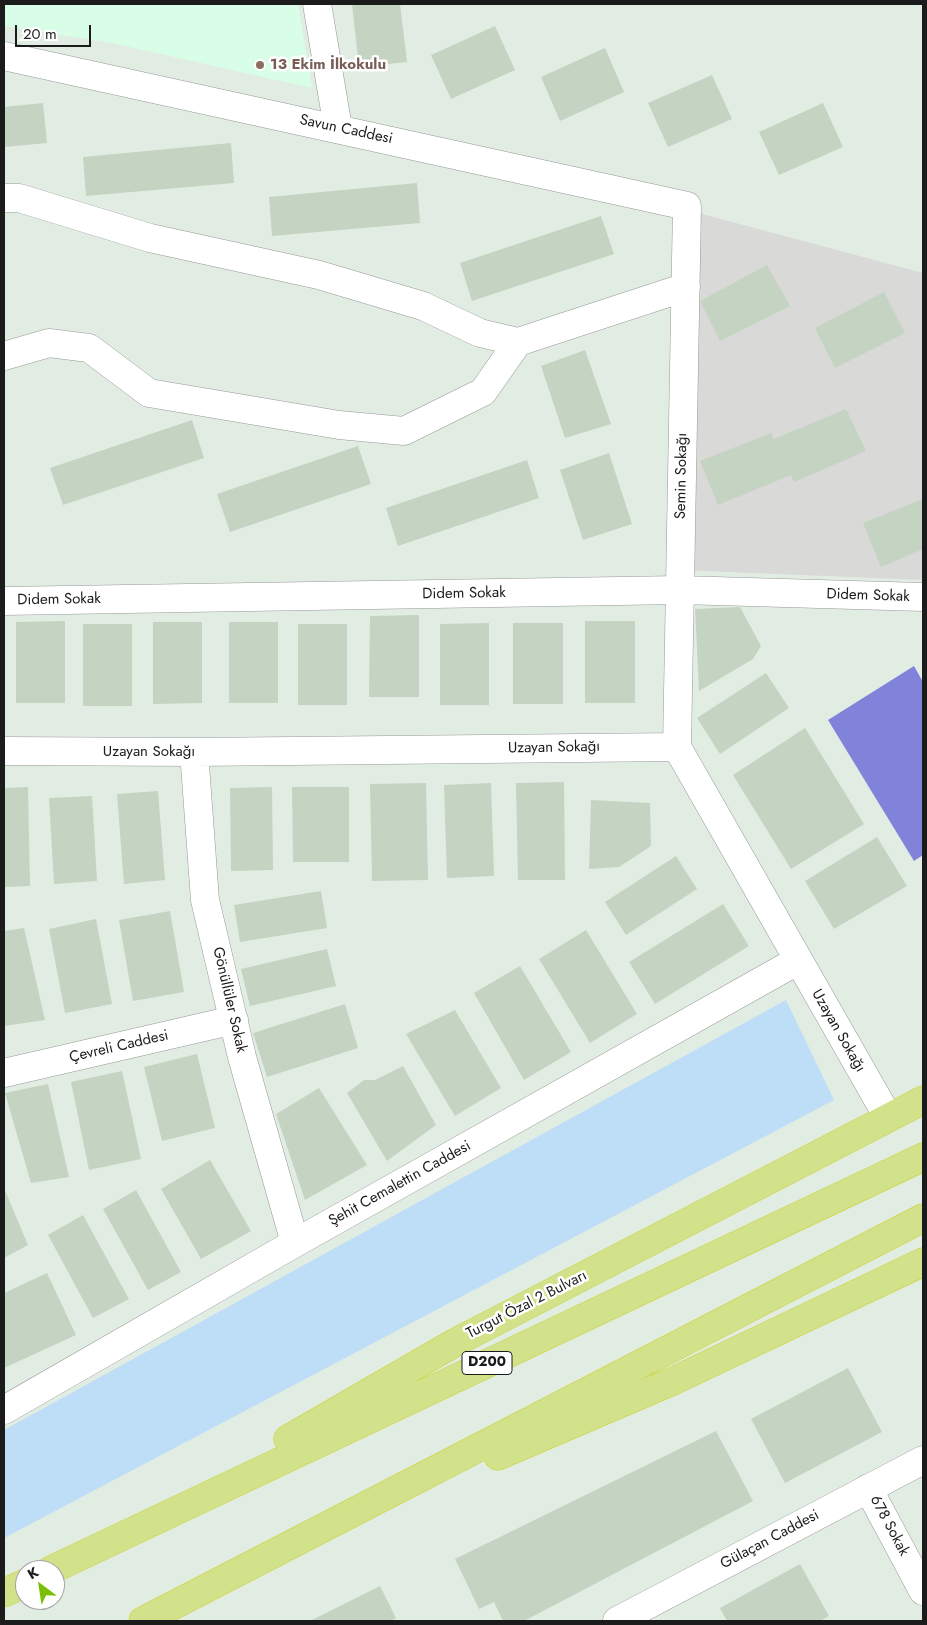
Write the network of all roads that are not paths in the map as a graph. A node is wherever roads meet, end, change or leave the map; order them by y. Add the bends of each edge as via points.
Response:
1 (317, 4) edge
2 (4, 56) edge
3 (338, 128) junction
4 (4, 198) edge
5 (687, 206) joint
6 (686, 287) junction
7 (518, 342) junction
8 (4, 356) edge
9 (680, 590) junction
10 (923, 597) edge
11 (4, 601) edge
12 (677, 746) junction
13 (4, 751) edge
14 (194, 752) junction
15 (797, 961) junction
16 (234, 1020) junction
17 (4, 1073) edge
18 (923, 1100) edge
19 (888, 1118) junction
20 (923, 1157) edge
21 (923, 1218) edge
22 (295, 1243) junction
23 (923, 1262) edge
24 (4, 1410) edge
25 (923, 1460) edge
26 (868, 1488) junction
27 (141, 1526) junction
28 (323, 1528) junction
29 (65, 1563) edge
30 (923, 1591) edge
31 (144, 1621) edge
32 (617, 1621) edge

1 - 3 street
2 - 3 street, Savun Caddesi
3 - 5 street, Savun Caddesi
4 - 7 street via 20,198 150,238 319,275 423,306 480,333
5 - 6 street, Semin Sokağı
6 - 7 street
6 - 9 street, Semin Sokağı
7 - 8 street via 483,392 404,431 340,425 149,393 89,348 49,343
9 - 10 street, Didem Sokak
9 - 11 street, Didem Sokak
9 - 12 street, Semin Sokağı
12 - 14 street, Uzayan Sokağı
12 - 15 street, Uzayan Sokağı
13 - 14 street, Uzayan Sokağı
14 - 16 street, Gönüllüler Sokak via 205,900
15 - 19 street, Uzayan Sokağı
15 - 22 street, Şehit Cemalettin Caddesi
16 - 17 street, Çevreli Caddesi
16 - 22 street, Gönüllüler Sokak
18 - 19 highway, Turgut Özal 2 Bulvarı
19 - 27 highway, Turgut Özal 2 Bulvarı via 456,1342
20 - 27 highway, Turgut Özal 2 Bulvarı / D200
21 - 28 highway
22 - 24 street, Şehit Cemalettin Caddesi
23 - 28 highway via 602,1412
25 - 26 street, Gülaçan Caddesi
26 - 30 street, 678 Sokak
26 - 32 street, Gülaçan Caddesi
27 - 29 highway, Turgut Özal 2 Bulvarı / D200
28 - 31 highway

